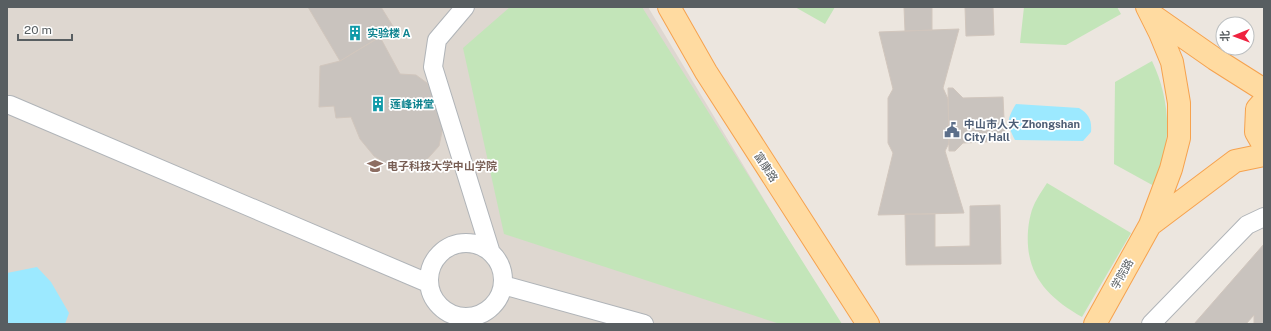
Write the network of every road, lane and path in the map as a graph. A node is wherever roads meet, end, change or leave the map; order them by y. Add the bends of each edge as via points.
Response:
1 (465, 7) edge
2 (669, 7) edge
3 (1149, 10) edge
4 (1264, 90) edge
5 (1264, 101) edge
6 (7, 105) edge
7 (1264, 146) edge
8 (1264, 154) edge
9 (1264, 217) edge
10 (1150, 225) junction
11 (490, 250) junction
12 (428, 283) junction
13 (503, 285) junction
14 (469, 321) edge
15 (644, 324) edge
16 (868, 324) edge
17 (1095, 324) edge
18 (1152, 324) edge

1 - 11 street via 437,40 433,67
2 - 16 main road, 富康路 via 706,72
3 - 4 main road via 1215,59
3 - 10 main road, 学院路 via 1172,62 1179,103 1179,138 1171,169
5 - 7 main road via 1257,109 1256,132
6 - 12 street
8 - 10 main road via 1235,161
9 - 18 street via 1247,224
10 - 17 main road, 学院路
11 - 12 street via 478,244 465,242 453,245 442,251 434,260 429,271
11 - 13 street via 503,272
12 - 14 street via 437,304 446,312
13 - 14 street via 500,297 492,308
13 - 15 street

